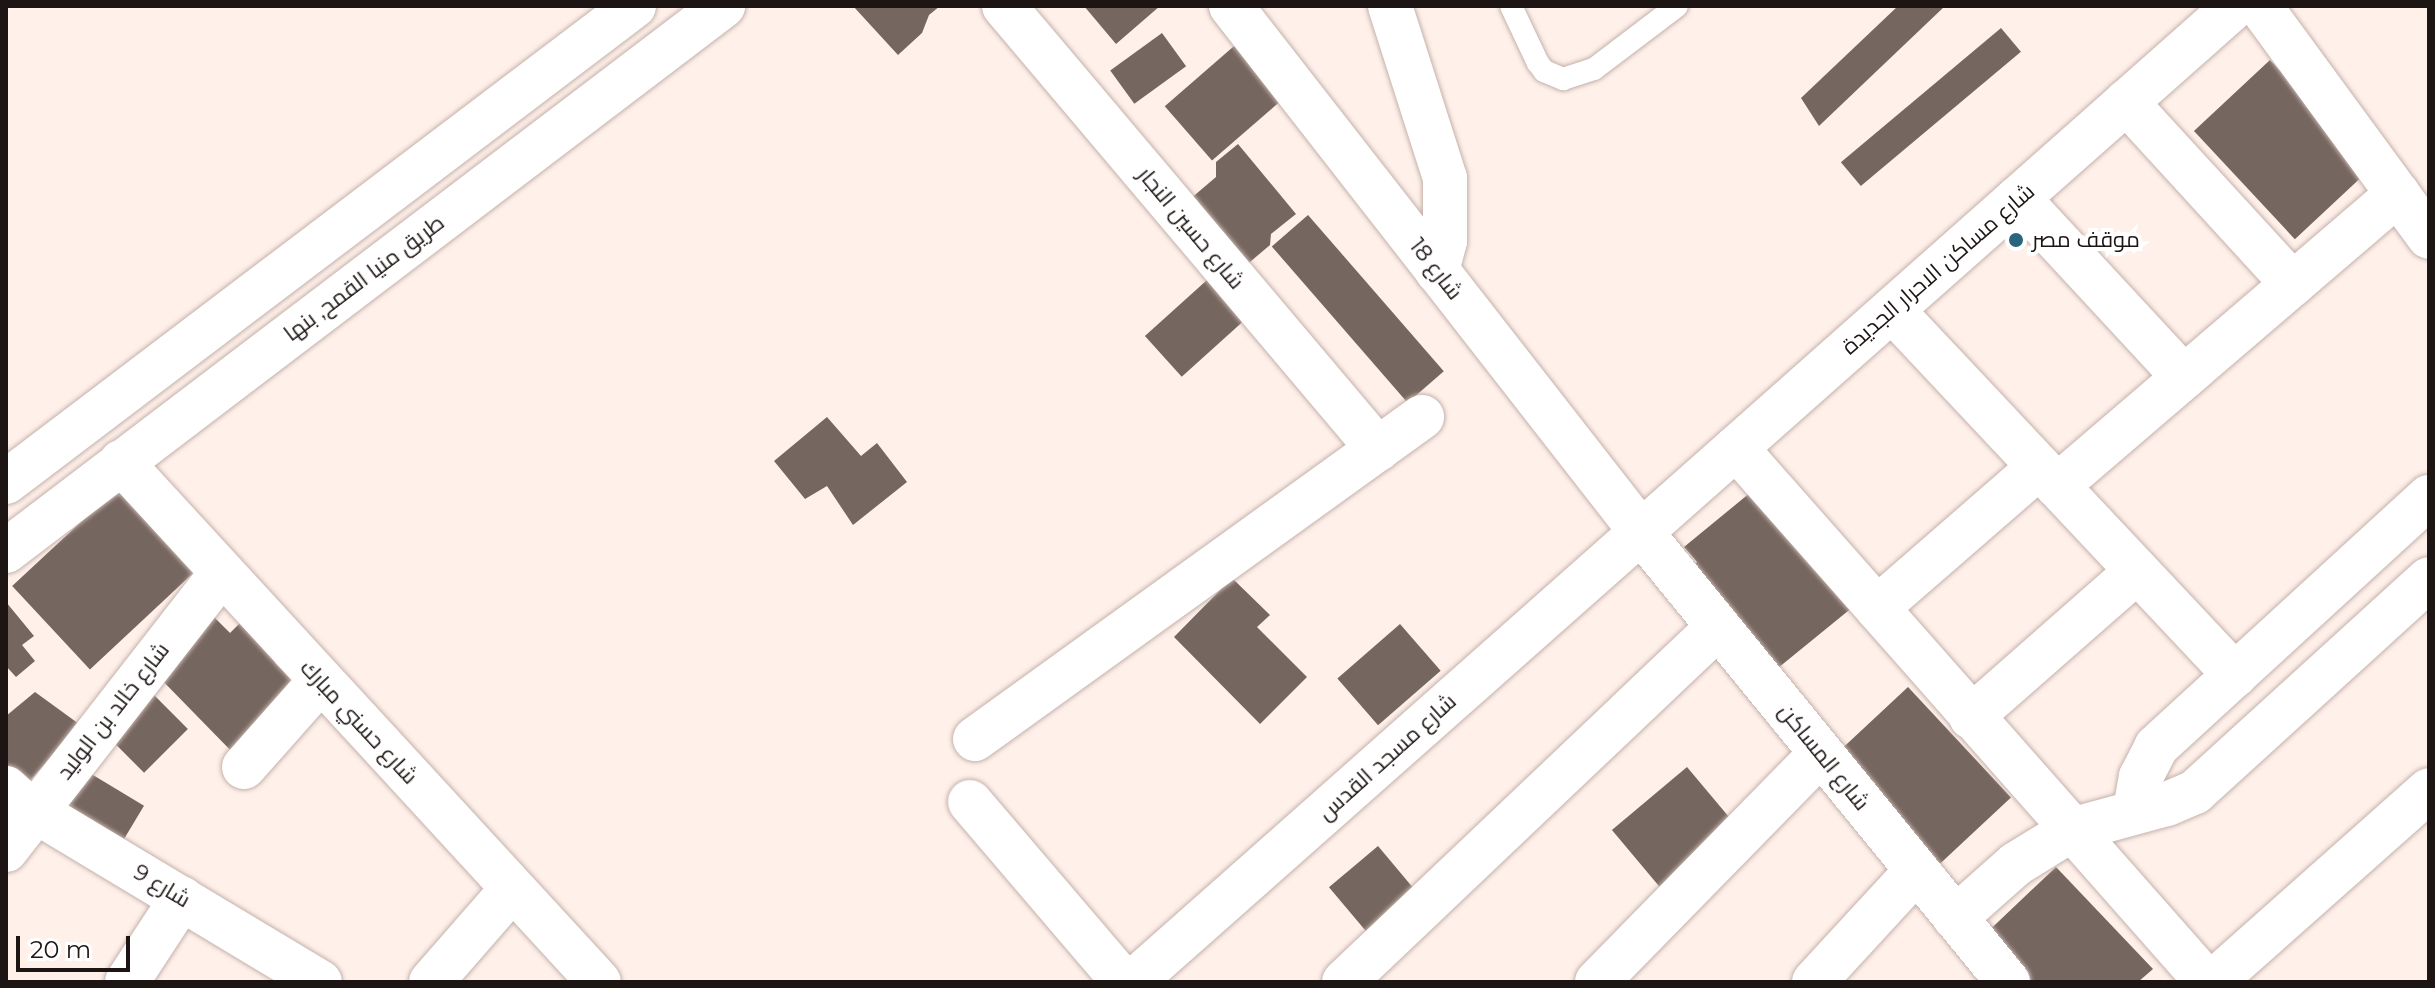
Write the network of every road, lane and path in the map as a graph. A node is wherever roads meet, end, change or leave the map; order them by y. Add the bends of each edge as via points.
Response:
1 (634, 6) edge
2 (723, 6) edge
3 (1004, 6) edge
4 (1231, 6) edge
5 (1390, 6) edge
6 (1511, 6) edge
7 (1677, 6) edge
8 (2235, 6) edge
9 (2260, 6) edge
10 (2126, 102) junction
11 (2398, 194) junction
12 (2018, 198) junction
13 (2429, 237) edge
14 (1437, 271) junction
15 (2293, 284) junction
16 (1892, 310) junction
17 (2184, 377) junction
18 (1422, 417) dead end
19 (1736, 448) junction
20 (1378, 449) junction
21 (121, 462) junction
22 (2048, 477) junction
23 (6, 482) edge
24 (2429, 497) edge
25 (1641, 532) junction
26 (6, 551) edge
27 (2137, 571) junction
28 (222, 573) junction
29 (2427, 586) edge
30 (1877, 608) junction
31 (1718, 627) junction
32 (2235, 675) junction
33 (321, 680) junction
34 (1971, 717) junction
35 (975, 739) dead end
36 (1821, 753) junction
37 (244, 767) dead end
38 (2429, 790) edge
39 (20, 799) edge
40 (970, 802) dead end
41 (2135, 810) junction
42 (2071, 830) junction
43 (6, 850) edge
44 (1917, 870) junction
45 (512, 889) junction
46 (182, 898) junction
47 (1955, 918) junction
48 (440, 979) edge
49 (2006, 981) edge
50 (127, 982) edge
51 (320, 982) edge
52 (599, 982) edge
53 (1124, 982) edge
54 (1133, 982) edge
55 (1344, 982) edge
56 (1597, 982) edge
57 (1814, 982) edge
58 (2207, 982) edge
59 (2213, 982) edge

1 - 23 main road
2 - 21 main road, طريق منيا القمح, بنها
3 - 20 main road, شارع حسين النجار
4 - 14 main road, شارع 18
5 - 14 main road via 1445,178 1445,241
6 - 7 lane via 1538,63 1563,79 1594,69
8 - 10 main road, شارع مساكن الاحرار الجديدة
9 - 11 main road
10 - 12 main road, شارع مساكن الاحرار الجديدة
10 - 15 main road
11 - 13 main road
11 - 15 main road
12 - 16 main road, شارع مساكن الاحرار الجديدة
12 - 17 main road
14 - 25 main road, شارع 18
15 - 17 main road
16 - 19 main road, شارع مساكن الاحرار الجديدة
16 - 22 main road
17 - 22 main road
18 - 20 main road
19 - 25 main road, شارع مساكن الاحرار الجديدة
19 - 30 main road
20 - 35 main road
21 - 26 main road, طريق منيا القمح, بنها
21 - 28 main road, شارع حسني مبارك
22 - 27 main road
22 - 30 main road
24 - 32 main road
25 - 31 main road, شارع المساكن
25 - 54 main road, شارع مسجد القدس
27 - 32 main road
27 - 34 main road
28 - 33 main road, شارع حسني مبارك
28 - 39 main road, شارع خالد بن الوليد
29 - 41 main road via 2195,792
30 - 34 main road
31 - 36 main road, شارع المساكن
31 - 55 main road
32 - 41 main road via 2156,747 2141,777
33 - 37 main road
33 - 45 main road, شارع حسني مبارك
34 - 42 main road
36 - 44 main road, شارع المساكن
36 - 56 main road
38 - 59 main road
39 - 43 main road, شارع خالد بن الوليد
39 - 46 main road, شارع 9
40 - 53 main road
41 - 42 main road
42 - 47 main road via 2016,864
42 - 58 main road
44 - 47 main road, شارع المساكن
44 - 57 main road
45 - 48 main road
45 - 52 main road, شارع حسني مبارك
46 - 50 main road
46 - 51 main road, شارع 9
47 - 49 main road, شارع المساكن

